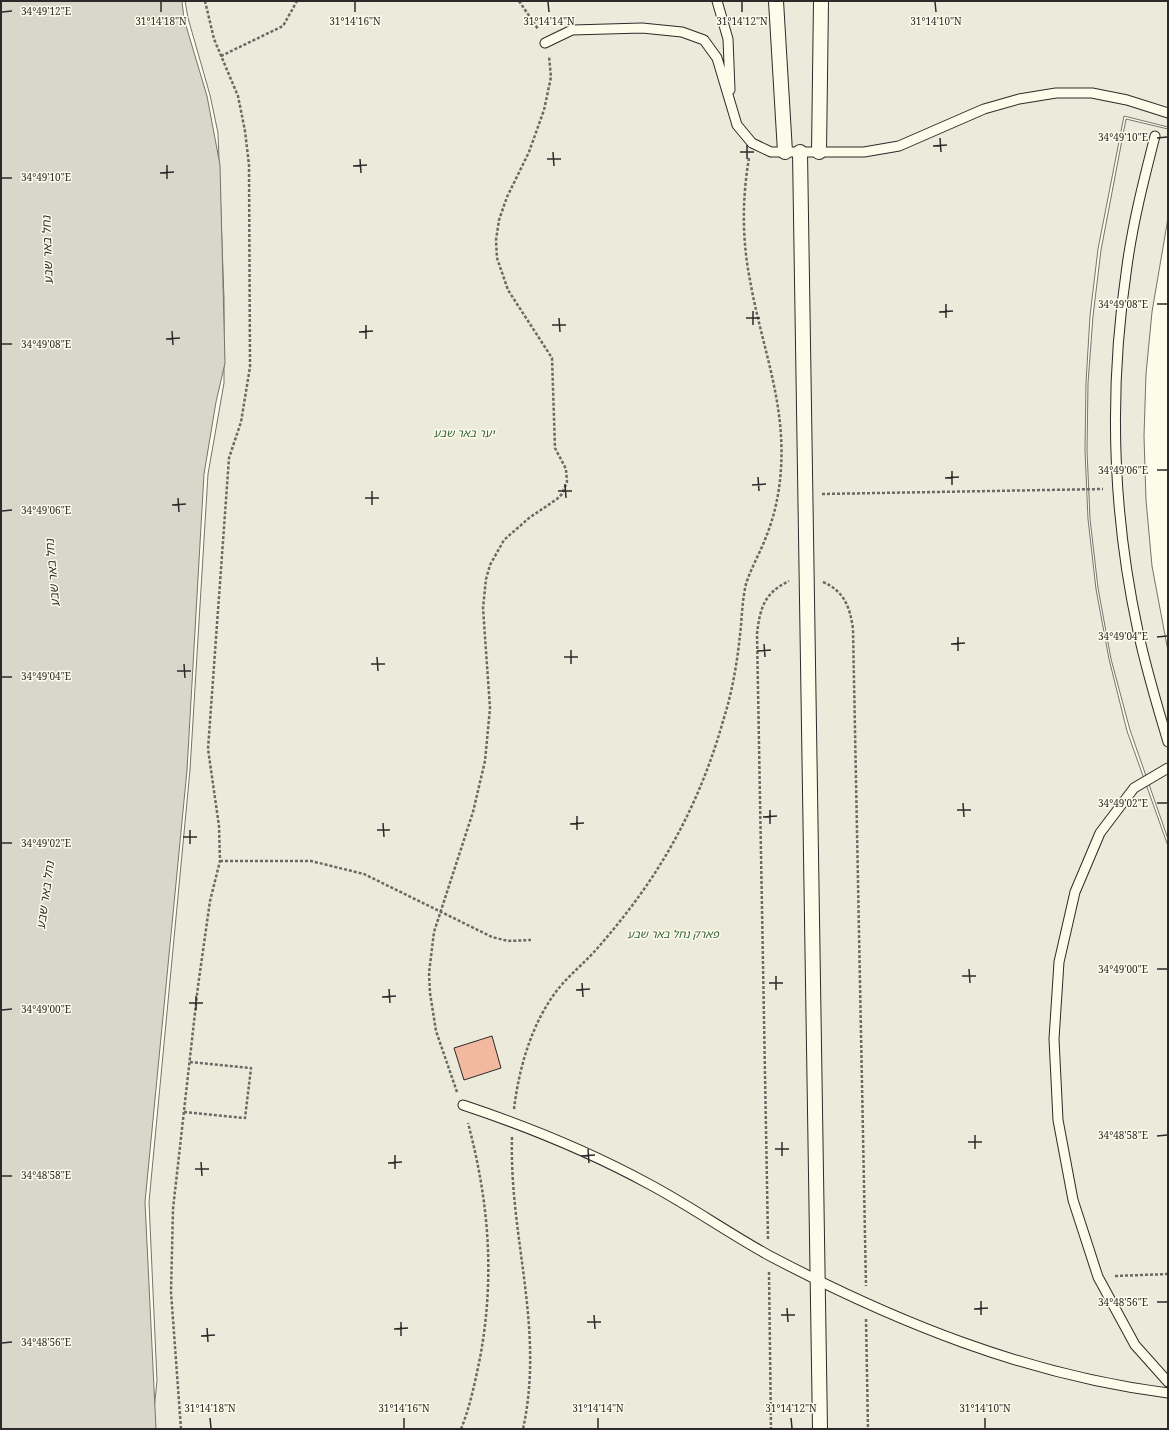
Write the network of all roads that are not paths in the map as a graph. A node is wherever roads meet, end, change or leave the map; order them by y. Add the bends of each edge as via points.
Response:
1 (716, 1) edge
2 (776, 1) edge
3 (821, 1) edge
4 (545, 43) road end
5 (732, 106) junction
6 (1168, 113) edge
7 (1155, 136) dead end
8 (785, 152) junction
9 (800, 152) junction
10 (819, 152) junction
11 (1168, 742) edge
12 (1168, 768) edge
13 (463, 1105) road end
14 (817, 1280) junction
15 (1168, 1382) edge
16 (1168, 1394) edge
17 (820, 1429) edge

1 - 5 lane via 728,39
2 - 8 street
3 - 10 street
4 - 5 lane via 572,30 642,28 682,32 704,40 717,58
5 - 8 lane via 737,125 752,143 771,152
6 - 10 lane via 1127,100 1092,93 1056,94 1019,99 984,110 899,146 864,152
7 - 11 lane via 1130,250 1119,328 1115,390 1118,489 1127,572 1152,690
8 - 9 lane
9 - 10 lane
9 - 14 street
12 - 15 lane via 1134,788 1100,833 1074,892 1059,962 1054,1040 1058,1120 1073,1200 1098,1277 1135,1345
13 - 14 lane via 513,1122 623,1170 768,1255
14 - 16 lane via 945,1337 1006,1358 1072,1376
14 - 17 street

